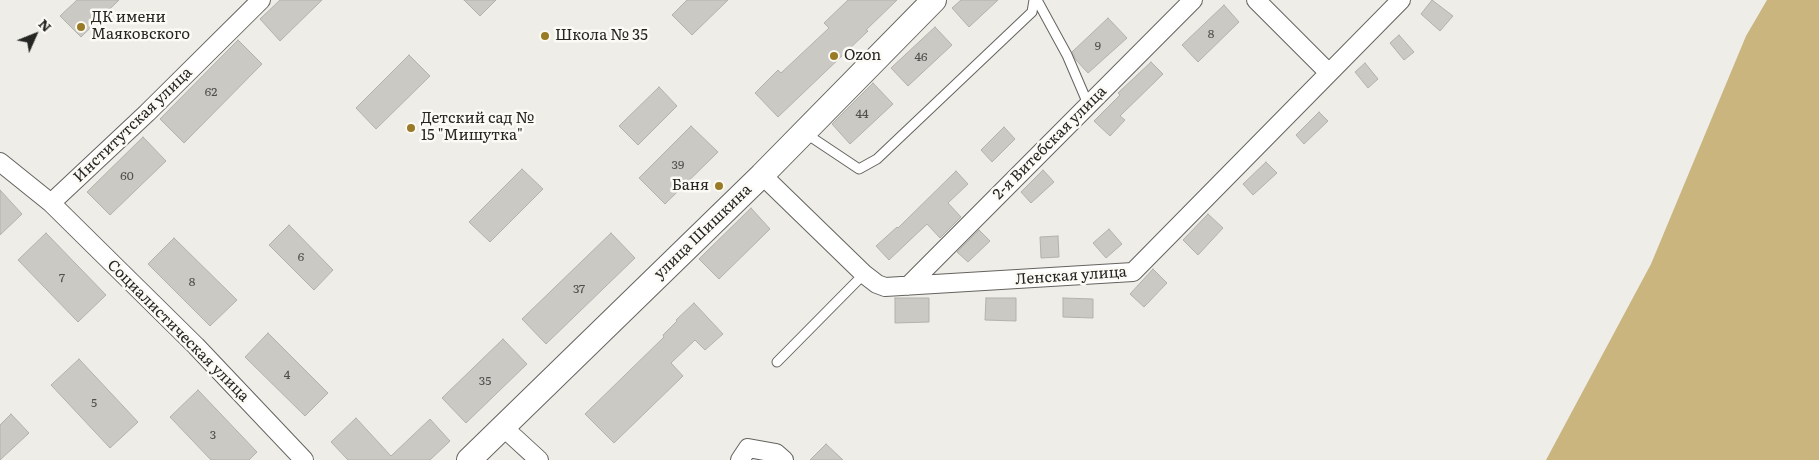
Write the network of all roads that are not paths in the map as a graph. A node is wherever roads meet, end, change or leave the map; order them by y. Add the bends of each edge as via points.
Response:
1 (262, 0) edge
2 (934, 0) edge
3 (1035, 0) edge
4 (1193, 0) edge
5 (1256, 0) edge
6 (1401, 0) edge
7 (1328, 72) junction
8 (1088, 104) junction
9 (804, 132) junction
10 (0, 162) edge
11 (762, 175) junction
12 (50, 203) junction
13 (864, 274) junction
14 (908, 286) junction
15 (777, 362) dead end
16 (503, 427) junction
17 (304, 460) edge
18 (469, 460) edge
19 (539, 460) edge
20 (740, 460) edge
21 (784, 460) edge

1 - 12 street, Институтская улица via 148,113
2 - 9 main road, улица Шишкина
3 - 8 lane via 1067,55
3 - 9 lane via 1032,12 877,159 859,169
4 - 8 street, 2-я Витебская улица
5 - 7 street
6 - 7 street, Ленская улица
7 - 14 street, Ленская улица via 1133,272
8 - 14 street, 2-я Витебская улица
9 - 11 main road, улица Шишкина
10 - 12 street
11 - 13 street, Ленская улица
11 - 16 main road, улица Шишкина
12 - 17 street, Социалистическая улица via 196,346
13 - 14 street, Ленская улица via 885,287
13 - 15 lane
16 - 18 main road, улица Шишкина
16 - 19 street
20 - 21 street via 748,448 776,453

